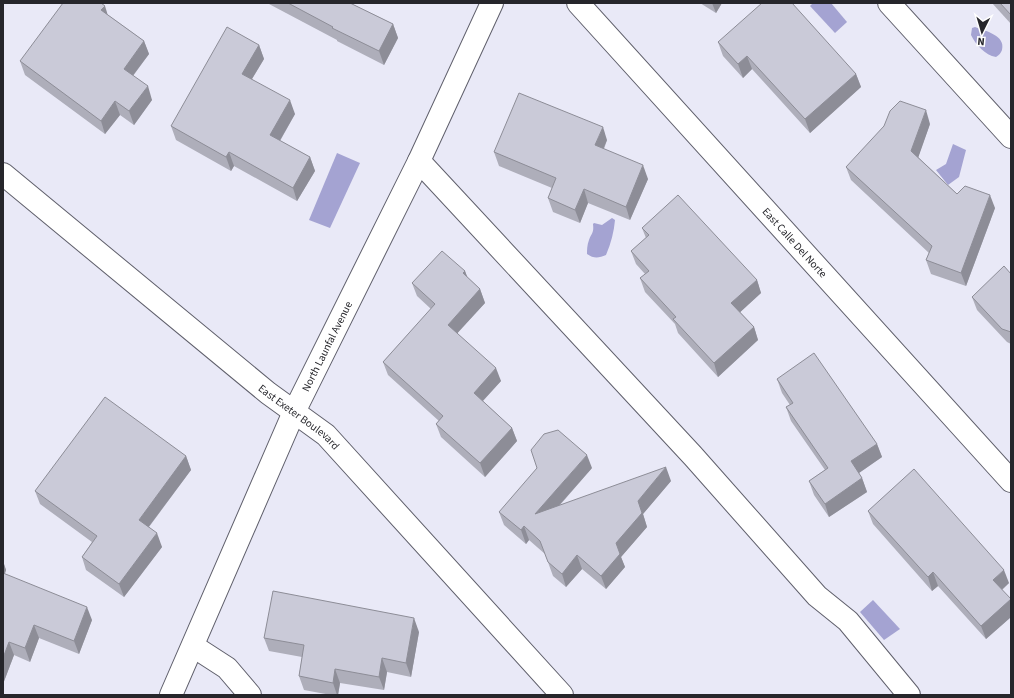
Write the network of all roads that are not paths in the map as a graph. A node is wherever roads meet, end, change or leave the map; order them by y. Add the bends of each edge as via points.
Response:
1 (492, 3) edge
2 (578, 3) edge
3 (889, 3) edge
4 (1011, 137) edge
5 (420, 161) junction
6 (3, 174) edge
7 (294, 412) junction
8 (1011, 481) edge
9 (193, 646) junction
10 (171, 695) edge
11 (250, 695) edge
12 (562, 695) edge
13 (909, 695) edge

1 - 5 street, North Launfal Avenue
2 - 8 street, East Calle Del Norte
3 - 4 street
5 - 7 street, North Launfal Avenue
5 - 13 street via 693,456 817,596 848,622
6 - 7 street, East Exeter Boulevard
7 - 9 street, North Launfal Avenue
7 - 12 street, East Exeter Boulevard via 326,435
9 - 10 street, North Launfal Avenue
9 - 11 street via 226,668

